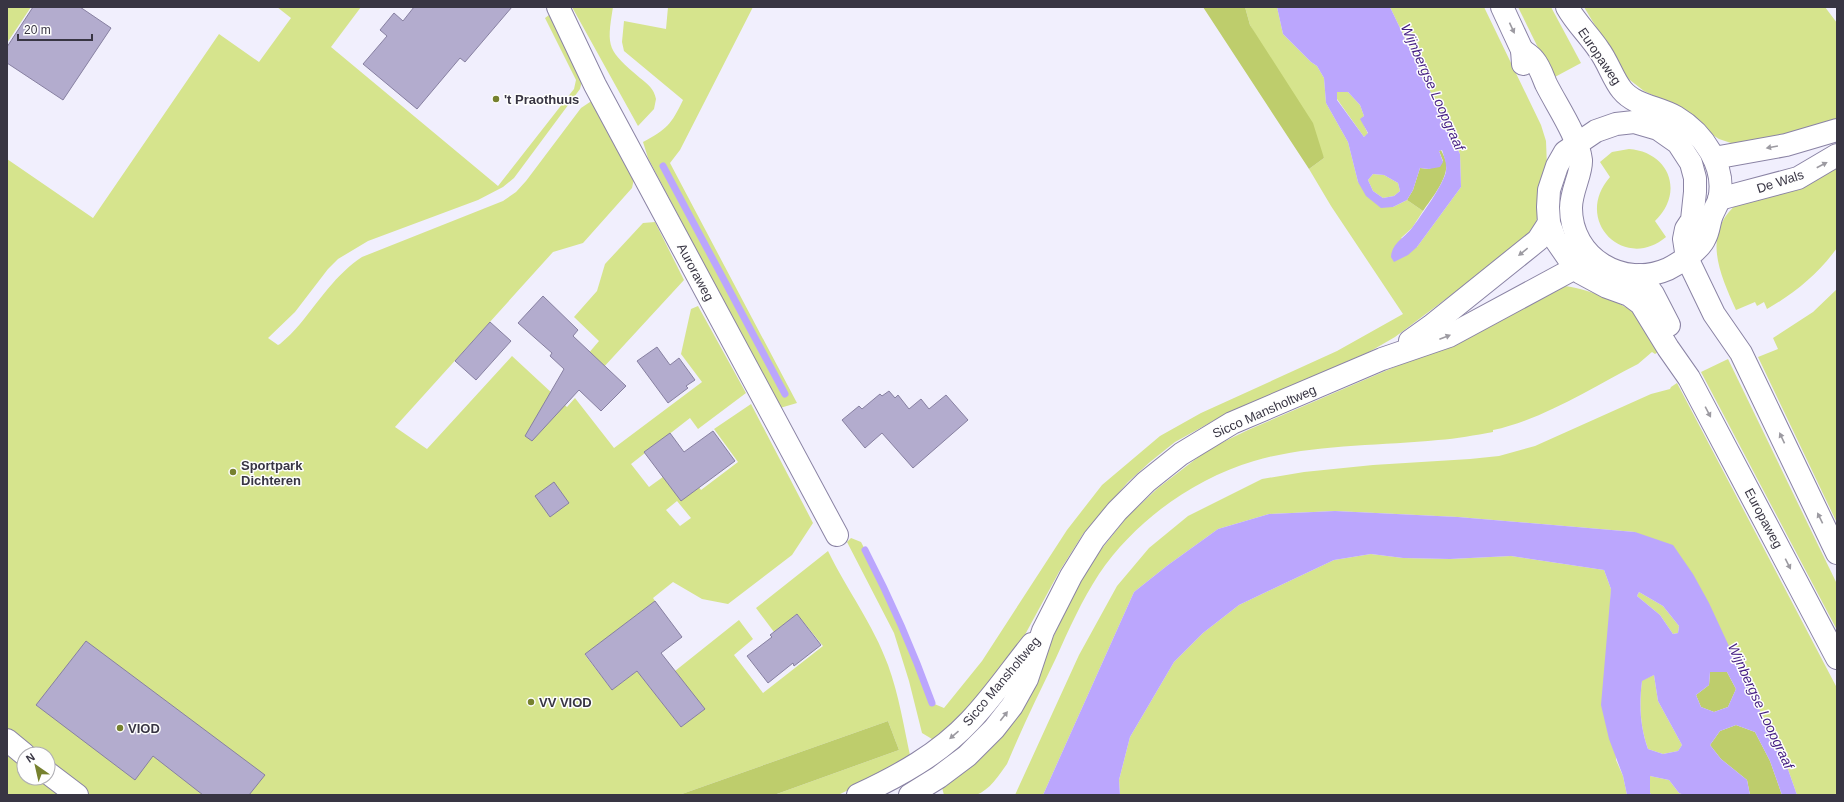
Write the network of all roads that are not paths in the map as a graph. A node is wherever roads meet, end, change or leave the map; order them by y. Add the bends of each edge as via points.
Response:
1 (558, 7) edge
2 (1502, 7) edge
3 (1571, 13) edge
4 (1640, 114) junction
5 (1837, 130) edge
6 (1571, 148) junction
7 (1837, 155) edge
8 (1714, 158) junction
9 (1688, 159) junction
10 (1719, 199) junction
11 (1548, 223) junction
12 (1705, 239) junction
13 (1687, 258) junction
14 (1583, 263) junction
15 (1639, 275) junction
16 (1725, 320) junction
17 (1672, 346) junction
18 (1382, 359) junction
19 (837, 535) dead end
20 (1837, 553) edge
21 (1043, 631) junction
22 (1837, 658) edge
23 (7, 740) edge
24 (16, 747) edge
25 (56, 778) edge
26 (77, 795) edge
27 (858, 795) edge
28 (910, 795) edge

1 - 19 street, Auroraweg via 595,85
2 -> 6 street via 1522,50 1523,65
3 - 4 street, Europaweg via 1599,50
4 - 6 street via 1596,131
4 - 8 street via 1676,117 1704,141
4 - 9 street via 1678,143
5 -> 8 street via 1786,145
6 - 11 street via 1557,166 1549,190
6 - 14 street via 1580,166 1571,210 1574,233 1580,244
10 -> 7 street, De Wals via 1798,178
8 - 9 street
8 - 10 street via 1719,173
9 - 13 street via 1695,178 1696,192 1692,220 1686,229 1684,239
10 - 12 street
11 - 14 street via 1555,239
11 -> 18 street, Sicco Mansholtweg via 1532,245 1431,326
12 - 13 street
12 - 16 street via 1706,266
13 - 15 street via 1659,273
13 - 16 street via 1714,314
14 - 15 street
14 - 17 street, Europaweg via 1593,281 1628,295 1641,304
18 -> 14 street, Sicco Mansholtweg via 1449,336
15 - 17 street, Europaweg via 1653,294
20 -> 16 street
17 -> 22 street, Europaweg
18 - 21 street, Sicco Mansholtweg via 1232,423 1175,459 1141,487 1117,511 1094,540 1071,576
21 -> 27 street, Sicco Mansholtweg via 989,699 956,735 896,777
28 -> 21 street, Sicco Mansholtweg via 967,756 994,729 1012,706 1027,679
23 - 24 street
25 - 26 street

